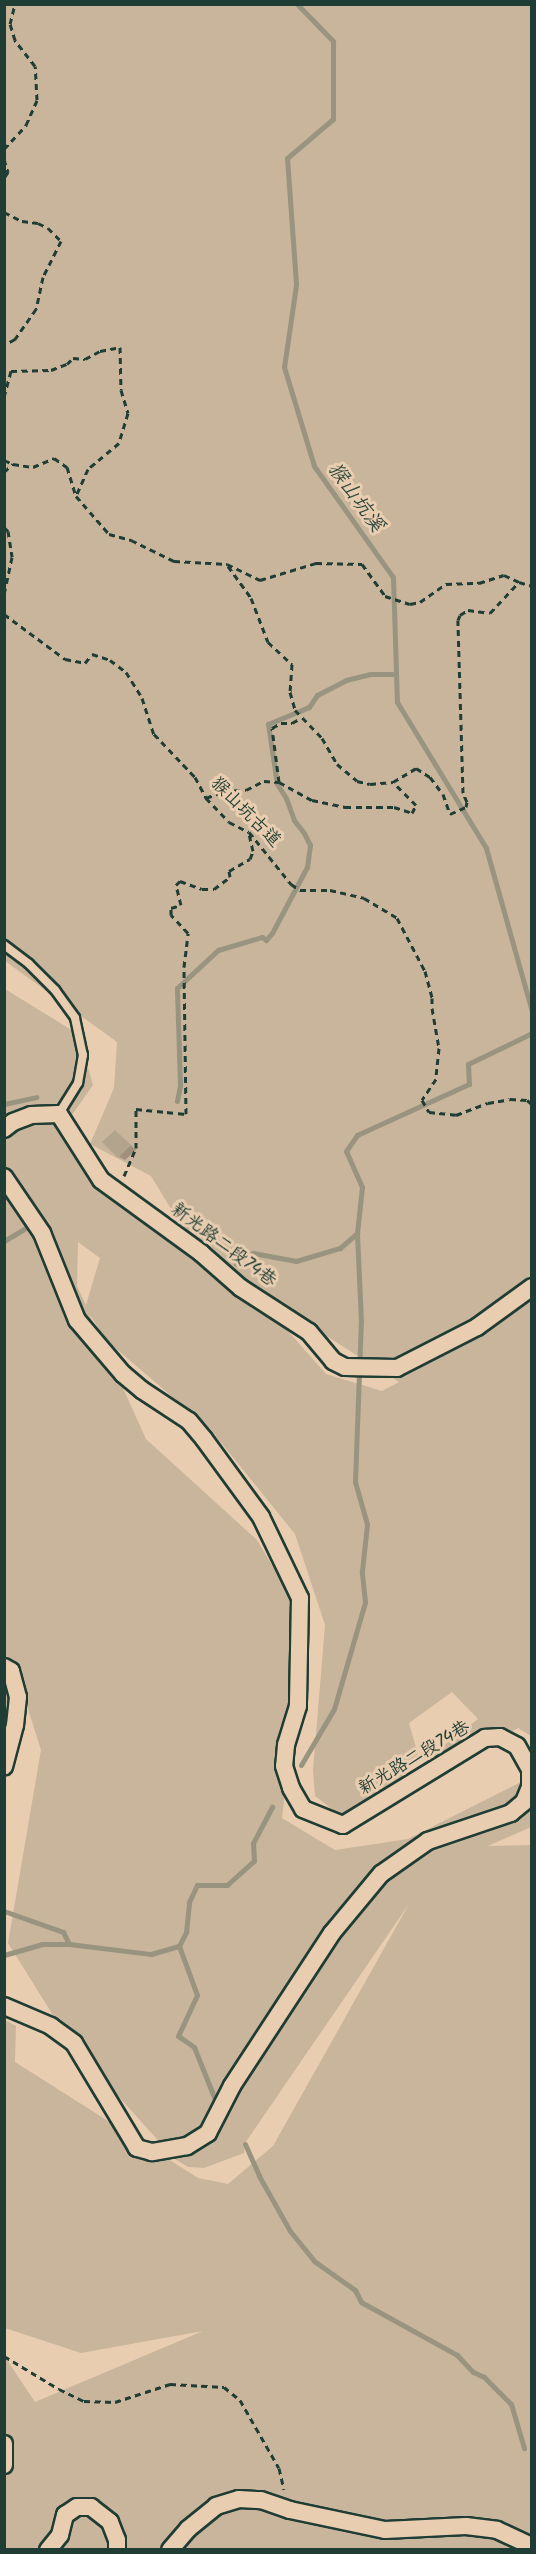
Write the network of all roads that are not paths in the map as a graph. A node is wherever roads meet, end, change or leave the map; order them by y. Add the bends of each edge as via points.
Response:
1 (4, 945) edge
2 (59, 1114) junction
3 (4, 1129) edge
4 (4, 1177) edge
5 (531, 1287) edge
6 (4, 1667) edge
7 (4, 1767) edge
8 (4, 2006) edge
9 (4, 2444) edge
10 (4, 2465) edge
11 (531, 2546) edge
12 (48, 2550) edge
13 (117, 2550) edge
14 (170, 2550) edge

1 - 2 lane via 56,990 75,1018 83,1055 78,1083
2 - 3 street via 31,1115
2 - 5 street, 新光路二段74巷 via 101,1180 192,1246 241,1288 309,1332 333,1361 345,1367 397,1368 477,1327
4 - 8 street, 新光路二段74巷 via 42,1233 78,1320 123,1374 189,1421 204,1439 261,1517 300,1598 298,1706 284,1766 303,1809 343,1825 485,1738 500,1737 517,1746 530,1768 530,1787 524,1802 511,1813 428,1841 381,1874 332,1933 232,2086 208,2133 187,2145 152,2152 137,2148 74,2043 51,2026
6 - 7 street via 11,1671 18,1697
9 - 10 street
11 - 14 street via 497,2530 466,2526 384,2530 261,2500 239,2499 216,2506
12 - 13 street via 60,2535 65,2515 77,2507 92,2507 110,2522

